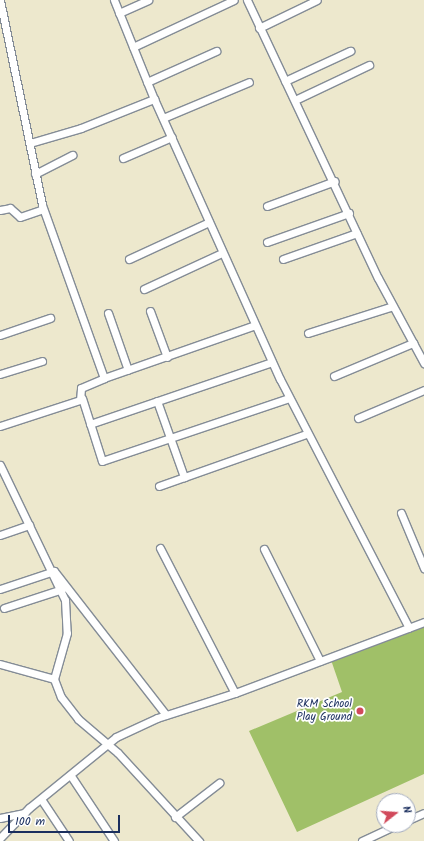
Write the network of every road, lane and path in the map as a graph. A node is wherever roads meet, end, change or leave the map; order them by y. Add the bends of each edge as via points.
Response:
1 (0, 0) edge
2 (114, 0) edge
3 (148, 0) edge
4 (234, 0) edge
5 (247, 0) edge
6 (317, 0) edge
7 (119, 13) junction
8 (259, 28) junction
9 (133, 47) junction
10 (216, 51) dead end
11 (350, 51) dead end
12 (369, 65) dead end
13 (285, 81) junction
14 (147, 82) junction
15 (249, 82) dead end
16 (154, 99) junction
17 (294, 100) junction
18 (163, 118) junction
19 (172, 137) junction
20 (30, 143) junction
21 (72, 155) dead end
22 (123, 158) dead end
23 (35, 174) junction
24 (335, 181) junction
25 (267, 206) dead end
26 (43, 209) junction
27 (0, 210) edge
28 (349, 213) junction
29 (209, 222) junction
30 (357, 233) junction
31 (267, 242) dead end
32 (222, 253) junction
33 (129, 259) dead end
34 (283, 259) dead end
35 (144, 289) dead end
36 (393, 306) junction
37 (150, 310) dead end
38 (108, 313) dead end
39 (50, 318) dead end
40 (255, 325) junction
41 (308, 333) dead end
42 (0, 335) edge
43 (413, 343) junction
44 (422, 356) edge
45 (167, 357) junction
46 (42, 361) dead end
47 (272, 362) junction
48 (424, 363) edge
49 (128, 370) junction
50 (0, 374) edge
51 (334, 376) dead end
52 (104, 378) junction
53 (424, 390) edge
54 (82, 398) junction
55 (289, 398) junction
56 (157, 401) junction
57 (358, 418) dead end
58 (90, 424) junction
59 (0, 426) edge
60 (306, 434) junction
61 (171, 439) junction
62 (0, 465) edge
63 (184, 477) junction
64 (159, 486) dead end
65 (401, 513) dead end
66 (29, 525) junction
67 (0, 535) edge
68 (160, 548) dead end
69 (264, 549) dead end
70 (424, 568) edge
71 (54, 571) junction
72 (0, 589) edge
73 (62, 589) junction
74 (4, 608) dead end
75 (424, 622) edge
76 (409, 628) junction
77 (320, 661) junction
78 (0, 664) edge
79 (54, 678) junction
80 (235, 693) junction
81 (166, 715) junction
82 (108, 743) junction
83 (71, 776) junction
84 (219, 783) dead end
85 (41, 799) junction
86 (24, 813) junction
87 (175, 817) junction
88 (0, 818) edge
89 (380, 833) edge
90 (3, 838) edge
91 (69, 841) edge
92 (114, 841) edge
93 (199, 841) edge
94 (362, 841) edge

1 - 20 street
2 - 7 street
3 - 7 street
4 - 9 street
5 - 8 street
6 - 8 street
7 - 9 street
8 - 13 street
9 - 14 street
10 - 14 street
11 - 13 street
12 - 17 street
13 - 17 street
14 - 16 street
15 - 18 street
16 - 18 street
16 - 20 street via 81,128
17 - 24 street
18 - 19 street
19 - 22 street
19 - 29 street
20 - 23 street
21 - 23 street
23 - 26 street
24 - 25 street
24 - 28 street
26 - 27 street via 20,218 10,208
26 - 52 street
28 - 30 street
28 - 31 street
29 - 32 street
29 - 33 street
30 - 34 street
30 - 36 street
32 - 35 street
32 - 40 street
36 - 41 street
36 - 43 street
37 - 45 street
38 - 49 street
39 - 42 street
40 - 45 street
40 - 47 street
43 - 44 street
43 - 51 street
44 - 48 street
45 - 49 street
46 - 50 street
47 - 55 street
47 - 56 street
49 - 52 street
52 - 54 street via 81,388
53 - 57 street
54 - 58 street
54 - 59 street
55 - 60 street
55 - 61 street
56 - 58 street
56 - 61 street
58 - 61 street via 102,462
60 - 63 street
60 - 76 street
61 - 63 street
62 - 66 street
63 - 64 street
65 - 70 street
66 - 67 street
66 - 71 street
68 - 80 street
69 - 77 street
71 - 72 street
71 - 73 street
71 - 81 street
73 - 74 street
73 - 79 street via 68,622
75 - 76 street
76 - 77 street
77 - 80 street
78 - 79 street
79 - 82 street via 61,697 78,720
80 - 81 street
81 - 82 street
82 - 83 street
82 - 87 street
83 - 85 street
83 - 92 street
84 - 87 street
85 - 86 street
85 - 91 street
86 - 88 street
86 - 90 street
87 - 93 street
89 - 94 street

